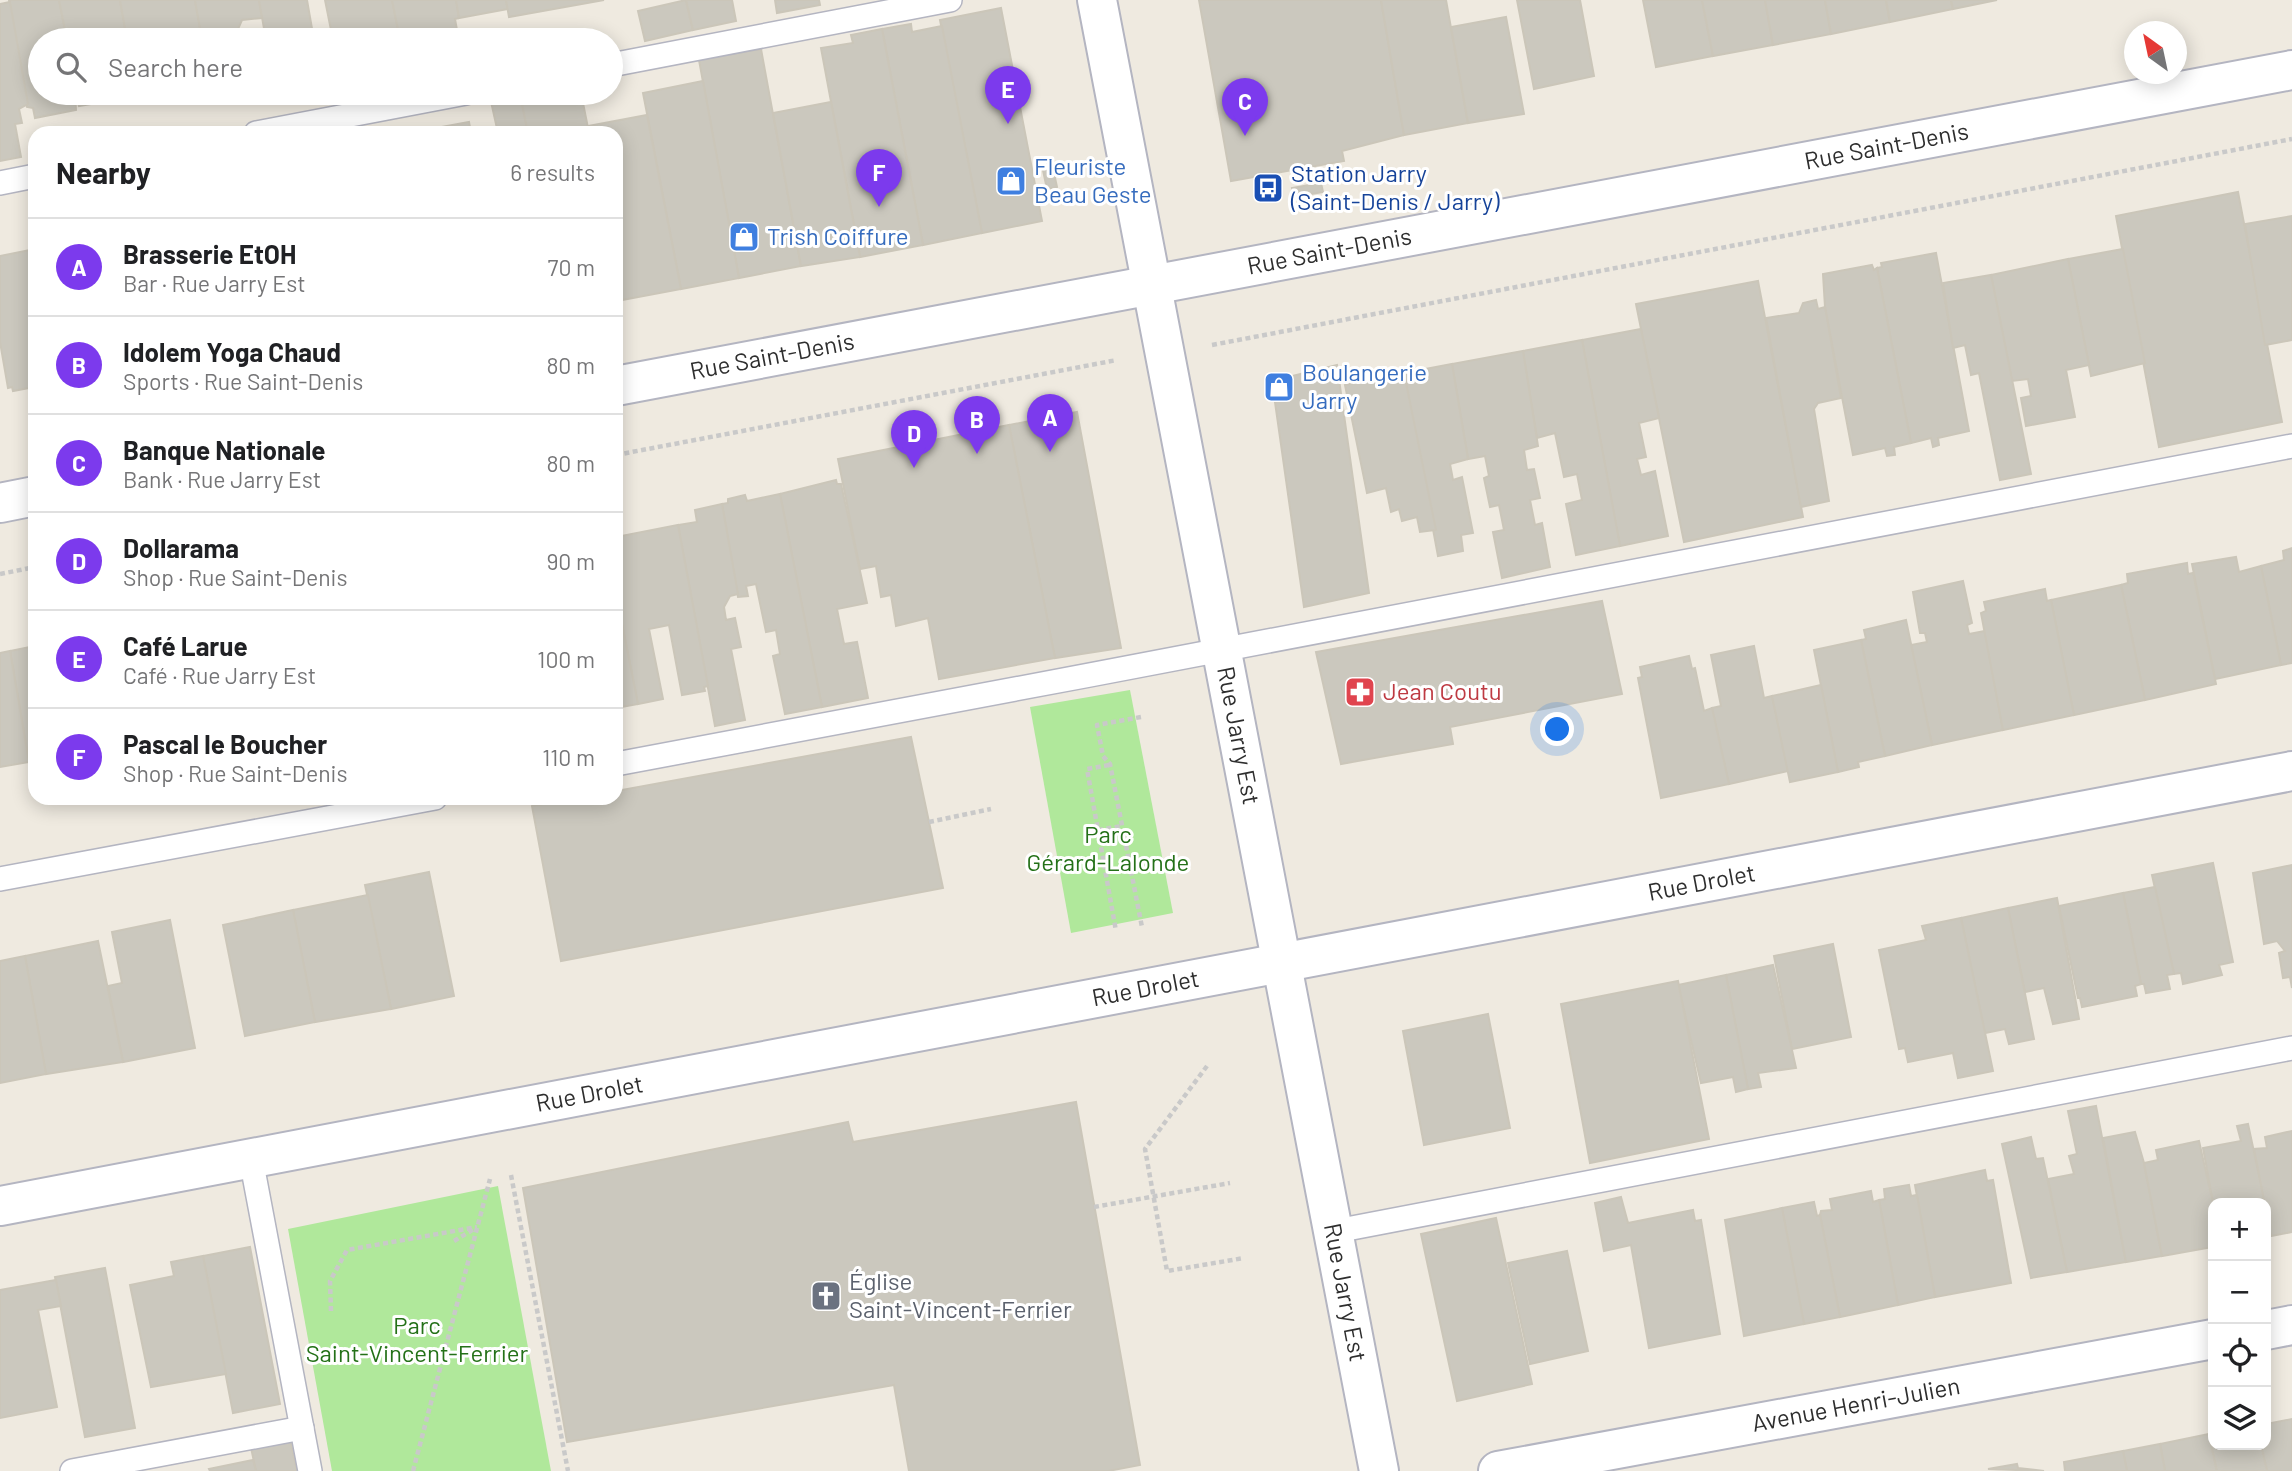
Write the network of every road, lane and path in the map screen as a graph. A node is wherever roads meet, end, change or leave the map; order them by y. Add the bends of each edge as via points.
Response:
1 (950, 0) edge
2 (1097, 0) edge
3 (623, 63) edge
4 (2292, 71) edge
5 (403, 105) edge
6 (293, 126) edge
7 (2292, 139) edge
8 (28, 177) edge
9 (0, 183) edge
10 (1149, 286) junction
11 (1245, 340) dead end
12 (1054, 370) dead end
13 (623, 385) edge
14 (2292, 446) edge
15 (623, 453) edge
16 (28, 497) edge
17 (0, 503) edge
18 (28, 568) edge
19 (0, 574) edge
20 (1221, 651) junction
21 (1141, 717) dead end
22 (623, 763) edge
23 (1110, 764) junction
24 (2292, 771) edge
25 (397, 805) edge
26 (991, 809) dead end
27 (929, 822) dead end
28 (1122, 826) junction
29 (1098, 830) junction
30 (0, 879) edge
31 (1142, 927) dead end
32 (1116, 931) dead end
33 (1281, 964) junction
34 (2292, 1048) edge
35 (1207, 1066) dead end
36 (251, 1159) junction
37 (511, 1175) dead end
38 (490, 1179) dead end
39 (1230, 1182) dead end
40 (1154, 1197) junction
41 (0, 1206) edge
42 (1094, 1207) dead end
43 (477, 1227) junction
44 (1331, 1232) junction
45 (454, 1241) dead end
46 (1244, 1258) dead end
47 (331, 1311) dead end
48 (2292, 1325) edge
49 (2271, 1329) edge
50 (2208, 1340) edge
51 (302, 1428) junction
52 (72, 1471) edge
53 (310, 1471) edge
54 (413, 1471) edge
55 (568, 1471) edge
56 (1379, 1471) edge
57 (1499, 1471) edge

1 - 3 lane
2 - 10 main road, Rue Jarry Est
4 - 10 main road, Rue Saint-Denis
5 - 6 lane
7 - 11 path
8 - 9 lane
10 - 13 main road, Rue Saint-Denis
10 - 20 main road, Rue Jarry Est
12 - 15 path
14 - 20 lane
16 - 17 main road
18 - 19 path
20 - 22 lane
20 - 33 main road, Rue Jarry Est
21 - 23 path via 1097,725 1103,757
23 - 28 path
23 - 29 path via 1087,769
24 - 33 main road, Rue Drolet
25 - 30 lane
26 - 27 path
28 - 29 path
28 - 31 path
29 - 32 path
33 - 36 main road, Rue Drolet
33 - 44 main road, Rue Jarry Est
34 - 44 lane
35 - 40 path via 1145,1149
36 - 41 main road, Rue Drolet
36 - 51 lane
37 - 55 path
38 - 43 path
39 - 40 path
40 - 42 path
40 - 46 path via 1167,1271
43 - 45 path
43 - 47 path via 347,1251 330,1282
43 - 54 path
44 - 56 main road, Rue Jarry Est
48 - 49 main road
50 - 57 main road, Avenue Henri-Julien
51 - 52 lane
51 - 53 lane

